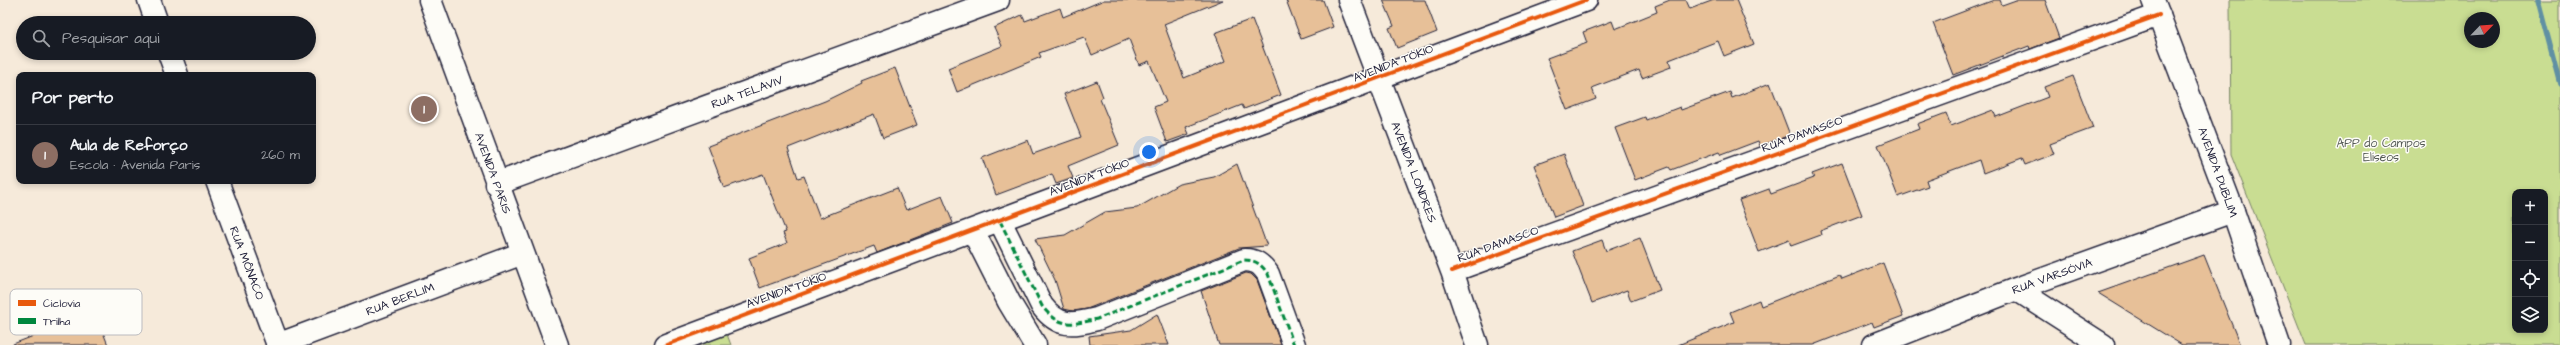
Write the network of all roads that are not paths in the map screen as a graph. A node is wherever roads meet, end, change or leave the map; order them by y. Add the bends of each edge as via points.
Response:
1 (149, 0) edge
2 (430, 0) edge
3 (998, 0) edge
4 (1349, 0) edge
5 (1572, 2) edge
6 (2156, 8) edge
7 (155, 16) edge
8 (172, 60) edge
9 (176, 72) edge
10 (1379, 78) junction
11 (217, 184) edge
12 (496, 184) junction
13 (2233, 211) junction
14 (1000, 221) junction
15 (973, 231) junction
16 (522, 252) junction
17 (1452, 271) junction
18 (2016, 289) junction
19 (1913, 338) edge
20 (277, 345) edge
21 (557, 345) edge
22 (666, 345) edge
23 (1036, 345) edge
24 (1294, 345) edge
25 (1477, 345) edge
26 (1874, 345) edge
27 (2103, 345) edge
28 (2279, 345) edge

1 - 7 street
2 - 12 street, AVENIDA PARIS
3 - 12 street, RUA TELAVIV
4 - 10 street, AVENIDA LONDRES
5 - 10 street, AVENIDA TÓKIO
6 - 13 street, AVENIDA DUBLIM
6 - 17 street, RUA DAMASCO
8 - 9 street
10 - 14 street, AVENIDA TÓKIO
10 - 17 street, AVENIDA LONDRES
11 - 20 street, RUA MÔNACO
12 - 16 street, AVENIDA PARIS
13 - 18 street, RUA VARSÓVIA
13 - 28 street, AVENIDA DUBLIM
14 - 15 street, AVENIDA TÓKIO
14 - 24 street via 1042,306 1050,316 1062,323 1097,319 1244,260 1253,260 1262,264 1268,274
15 - 22 street, AVENIDA TÓKIO
15 - 23 street via 1009,302
16 - 20 street, RUA BERLIM
16 - 21 street, AVENIDA PARIS
17 - 25 street, AVENIDA LONDRES
18 - 19 street, RUA VARSÓVIA
18 - 27 street
19 - 26 street, RUA VARSÓVIA

